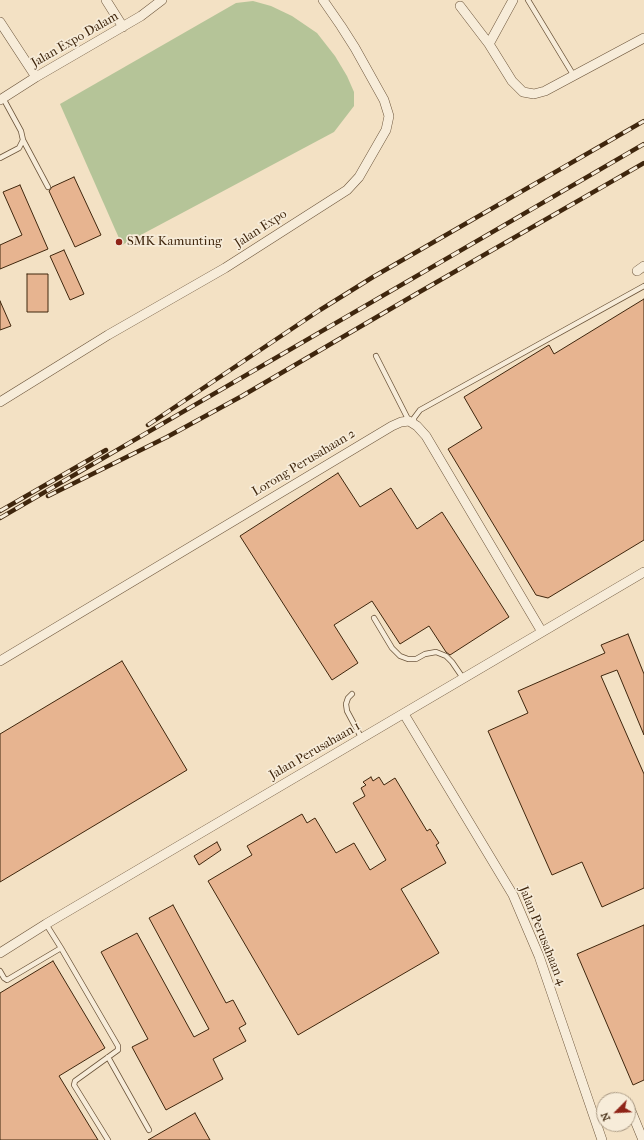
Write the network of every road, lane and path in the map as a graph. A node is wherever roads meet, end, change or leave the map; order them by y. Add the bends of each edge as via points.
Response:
1 (106, 0) edge
2 (162, 0) edge
3 (323, 0) edge
4 (513, 0) edge
5 (528, 0) edge
6 (460, 6) dead end
7 (0, 22) edge
8 (123, 27) junction
9 (644, 38) edge
10 (489, 44) junction
11 (574, 76) junction
12 (36, 77) junction
13 (1, 99) edge
14 (24, 140) junction
15 (0, 158) edge
16 (48, 187) dead end
17 (644, 286) edge
18 (376, 356) dead end
19 (0, 402) edge
20 (412, 422) junction
21 (644, 572) edge
22 (374, 618) dead end
23 (542, 632) junction
24 (0, 661) edge
25 (464, 678) junction
26 (352, 694) dead end
27 (404, 714) junction
28 (362, 739) junction
29 (46, 924) junction
30 (61, 948) junction
31 (0, 953) edge
32 (0, 971) edge
33 (108, 1057) junction
34 (636, 1123) edge
35 (149, 1130) dead end
36 (108, 1140) edge
37 (602, 1140) edge
38 (643, 1140) edge

1 - 8 street
2 - 8 street, Jalan Expo Dalam
3 - 19 street, Jalan Expo via 384,100 388,116 386,130 359,177 347,190 224,268 108,335
4 - 10 street
5 - 11 lane
6 - 10 street
7 - 12 street
8 - 12 street, Jalan Expo Dalam
9 - 11 street
10 - 11 street via 512,81 523,92 534,94 545,91
12 - 13 street, Jalan Expo Dalam
13 - 14 lane
14 - 15 lane via 20,148
14 - 16 lane
17 - 20 lane via 420,410
18 - 20 lane
20 - 23 street via 426,436
20 - 24 street, Lorong Perusahaan 2 via 401,422 392,426
21 - 23 street, Jalan Perusahaan 1
22 - 25 lane via 392,648 400,656 408,659 436,652 446,656
23 - 25 street, Jalan Perusahaan 1
25 - 27 street, Jalan Perusahaan 1
26 - 28 lane via 346,704 347,711
27 - 28 street, Jalan Perusahaan 1
27 - 37 street, Jalan Perusahaan 4 via 513,895 539,956
28 - 29 street, Jalan Perusahaan 1
29 - 30 lane
29 - 31 street, Jalan Perusahaan 1
30 - 32 lane via 8,980
30 - 33 lane via 118,1046 118,1050
33 - 35 lane
33 - 36 lane via 75,1081 74,1086
34 - 38 street

